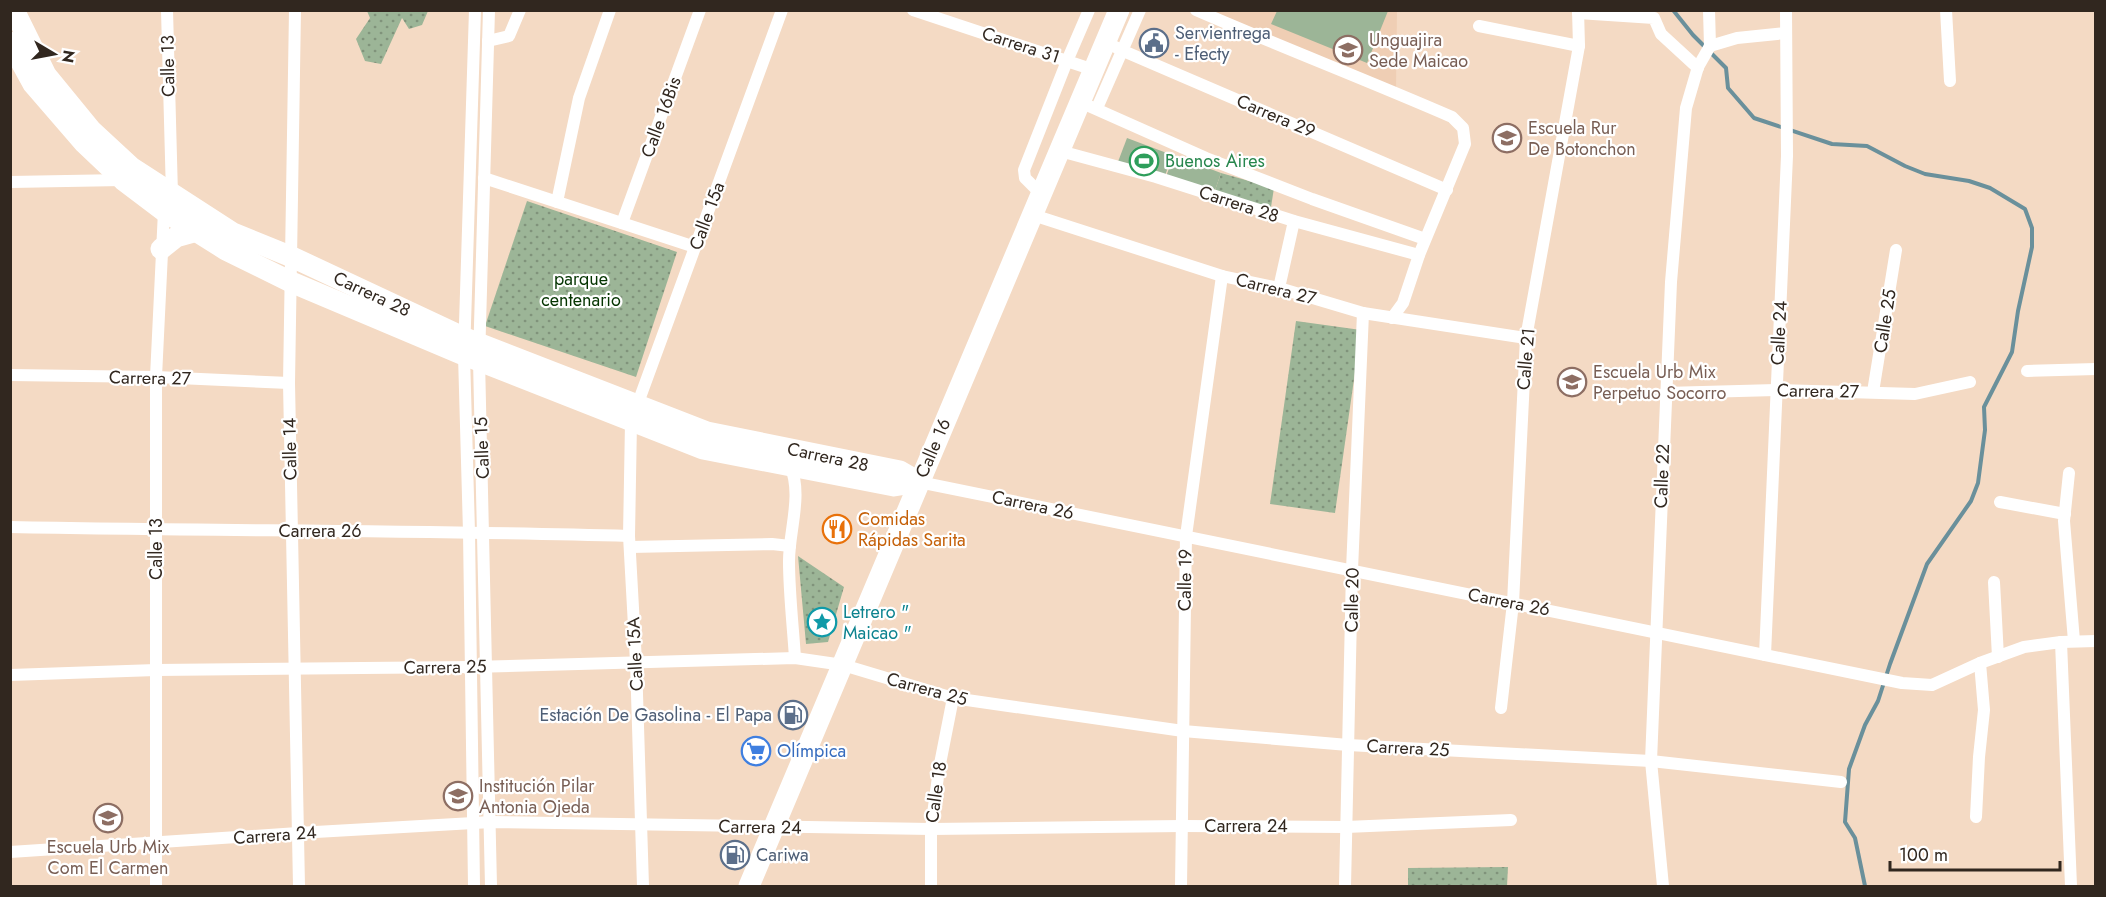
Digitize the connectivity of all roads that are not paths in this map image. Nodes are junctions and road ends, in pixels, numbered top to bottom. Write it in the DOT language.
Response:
graph roads {
  1 [pos="14,10"];
  2 [pos="167,10"];
  3 [pos="295,10"];
  4 [pos="475,10"];
  5 [pos="489,10"];
  6 [pos="520,10"];
  7 [pos="610,10"];
  8 [pos="699,10"];
  9 [pos="782,10"];
  10 [pos="913,10"];
  11 [pos="1089,10"];
  12 [pos="1119,10"];
  13 [pos="1140,10"];
  14 [pos="1196,10"];
  15 [pos="1709,10"];
  16 [pos="1786,10"];
  17 [pos="1946,10"];
  18 [pos="1578,12"];
  19 [pos="937,14"];
  20 [pos="1653,14"];
  21 [pos="1479,26"];
  22 [pos="1786,33"];
  23 [pos="488,41"];
  24 [pos="10,42"];
  25 [pos="1113,46"];
  26 [pos="1579,46"];
  27 [pos="1710,46"];
  28 [pos="1067,61"];
  29 [pos="1698,68"];
  30 [pos="1094,70"];
  31 [pos="1950,81"];
  32 [pos="1088,105"];
  33 [pos="1060,151"];
  34 [pos="484,178"];
  35 [pos="123,180"];
  36 [pos="10,182"];
  37 [pos="1447,190"];
  38 [pos="1041,194"];
  39 [pos="168,202"];
  40 [pos="557,202"];
  41 [pos="1033,215"];
  42 [pos="1294,221"];
  43 [pos="622,223"];
  44 [pos="194,232"];
  45 [pos="1425,239"];
  46 [pos="695,247"];
  47 [pos="161,249"];
  48 [pos="1896,249"];
  49 [pos="1419,255"];
  50 [pos="292,257"];
  51 [pos="1222,276"];
  52 [pos="291,282"];
  53 [pos="1280,288"];
  54 [pos="1363,313"];
  55 [pos="1392,318"];
  56 [pos="1526,338"];
  57 [pos="472,349"];
  58 [pos="2096,369"];
  59 [pos="2027,371"];
  60 [pos="10,375"];
  61 [pos="156,377"];
  62 [pos="1970,381"];
  63 [pos="289,383"];
  64 [pos="1776,390"];
  65 [pos="1873,392"];
  66 [pos="1665,393"];
  67 [pos="634,414"];
  68 [pos="790,465"];
  69 [pos="2069,473"];
  70 [pos="919,482"];
  71 [pos="2000,502"];
  72 [pos="2065,514"];
  73 [pos="10,527"];
  74 [pos="156,530"];
  75 [pos="292,530"];
  76 [pos="469,532"];
  77 [pos="484,532"];
  78 [pos="1186,536"];
  79 [pos="629,541"];
  80 [pos="790,546"];
  81 [pos="1352,570"];
  82 [pos="1994,582"];
  83 [pos="1513,603"];
  84 [pos="1657,632"];
  85 [pos="2096,640"];
  86 [pos="2074,641"];
  87 [pos="2061,642"];
  88 [pos="1765,655"];
  89 [pos="1998,657"];
  90 [pos="795,658"];
  91 [pos="636,662"];
  92 [pos="1980,663"];
  93 [pos="843,665"];
  94 [pos="471,667"];
  95 [pos="487,667"];
  96 [pos="295,669"];
  97 [pos="156,670"];
  98 [pos="10,675"];
  99 [pos="953,698"];
  100 [pos="1501,708"];
  101 [pos="1183,731"];
  102 [pos="1348,745"];
  103 [pos="1651,761"];
  104 [pos="1841,782"];
  105 [pos="1976,817"];
  106 [pos="1511,820"];
  107 [pos="491,822"];
  108 [pos="474,823"];
  109 [pos="641,825"];
  110 [pos="1182,826"];
  111 [pos="776,827"];
  112 [pos="1346,827"];
  113 [pos="931,830"];
  114 [pos="298,833"];
  115 [pos="156,843"];
  116 [pos="10,852"];
  117 [pos="156,886"];
  118 [pos="299,886"];
  119 [pos="474,886"];
  120 [pos="491,886"];
  121 [pos="643,886"];
  122 [pos="749,886"];
  123 [pos="931,886"];
  124 [pos="1181,886"];
  125 [pos="1345,886"];
  126 [pos="1663,886"];
  127 [pos="2071,886"];
  1 -- 39 [label="highway, Carrera 28"];
  2 -- 39 [label="street, Calle 13"];
  3 -- 50 [label="street, Calle 14"];
  4 -- 57 [label="street, Calle 15"];
  5 -- 23 [label="street, Calle 15"];
  6 -- 23 [label="street"];
  7 -- 40 [label="street"];
  8 -- 43 [label="street, Calle 16Bis"];
  9 -- 46 [label="street, Calle 15a"];
  10 -- 19 [label="street, Carrera 31"];
  11 -- 28 [label="street"];
  12 -- 25 [label="highway, Calle 16"];
  13 -- 25 [label="street, Calle 16"];
  14 -- 37 [label="street"];
  15 -- 27 [label="street"];
  16 -- 22 [label="street, Calle 24"];
  17 -- 31 [label="street"];
  18 -- 20 [label="street"];
  18 -- 26 [label="street, Calle 21"];
  19 -- 28 [label="street, Carrera 31"];
  20 -- 29 [label="street"];
  21 -- 26 [label="street"];
  22 -- 27 [label="street"];
  22 -- 64 [label="street, Calle 24"];
  23 -- 34 [label="street, Calle 15"];
  24 -- 35 [label="highway, Carrera 28"];
  25 -- 30 [label="highway, Calle 16"];
  25 -- 32 [label="street, Calle 16"];
  25 -- 37 [label="street, Carrera 29"];
  26 -- 56 [label="street, Calle 21"];
  27 -- 29 [label="street, Calle 22"];
  28 -- 30 [label="street, Carrera 31"];
  28 -- 38 [label="street"];
  29 -- 66 [label="street, Calle 22"];
  30 -- 32 [label="highway, Calle 16"];
  32 -- 33 [label="highway, Calle 16"];
  32 -- 45 [label="street, Carrera 28"];
  33 -- 38 [label="highway, Calle 16"];
  33 -- 42 [label="street, Carrera 28"];
  34 -- 40 [label="street"];
  34 -- 57 [label="street, Calle 15"];
  35 -- 36 [label="street"];
  35 -- 39 [label="highway, Carrera 28"];
  37 -- 45 [label="street"];
  38 -- 41 [label="highway, Calle 16"];
  39 -- 44 [label="highway, Carrera 28"];
  39 -- 47 [label="street, Calle 13"];
  39 -- 50 [label="highway, Carrera 28"];
  40 -- 43 [label="street"];
  41 -- 51 [label="street, Carrera 27"];
  41 -- 70 [label="highway, Calle 16"];
  42 -- 49 [label="street, Carrera 28"];
  42 -- 53 [label="street"];
  43 -- 46 [label="street"];
  44 -- 47 [label="highway"];
  44 -- 52 [label="highway, Carrera 28"];
  45 -- 49 [label="street"];
  46 -- 67 [label="street, Calle 15a"];
  47 -- 61 [label="street, Calle 13"];
  48 -- 65 [label="street, Calle 25"];
  49 -- 55 [label="street"];
  50 -- 52 [label="street, Calle 14"];
  50 -- 57 [label="highway, Carrera 28"];
  51 -- 53 [label="street, Carrera 27"];
  51 -- 78 [label="street, Calle 19"];
  52 -- 57 [label="highway, Carrera 28"];
  52 -- 63 [label="street, Calle 14"];
  53 -- 54 [label="street, Carrera 27"];
  54 -- 55 [label="street, Carrera 27"];
  54 -- 81 [label="street, Calle 20"];
  55 -- 56 [label="street, Carrera 27"];
  56 -- 83 [label="street, Calle 21"];
  57 -- 67 [label="highway, Carrera 28"];
  57 -- 76 [label="street, Calle 15"];
  57 -- 77 [label="street, Calle 15"];
  58 -- 59 [label="street"];
  60 -- 61 [label="street, Carrera 27"];
  61 -- 63 [label="street, Carrera 27"];
  61 -- 74 [label="street, Calle 13"];
  62 -- 65 [label="street, Carrera 27"];
  63 -- 75 [label="street, Calle 14"];
  64 -- 65 [label="street, Carrera 27"];
  64 -- 66 [label="street, Carrera 27"];
  64 -- 88 [label="street, Calle 24"];
  66 -- 84 [label="street, Calle 22"];
  67 -- 68 [label="highway, Carrera 28"];
  67 -- 70 [label="highway, Carrera 28"];
  67 -- 79 [label="street, Calle 15A"];
  68 -- 70 [label="highway, Carrera 28"];
  68 -- 80 [label="street"];
  69 -- 72 [label="street"];
  70 -- 78 [label="street, Carrera 26"];
  70 -- 93 [label="highway, Calle 16"];
  71 -- 72 [label="street"];
  72 -- 86 [label="street"];
  73 -- 74 [label="street, Carrera 26"];
  74 -- 75 [label="street, Carrera 26"];
  74 -- 97 [label="street, Calle 13"];
  75 -- 76 [label="street, Carrera 26"];
  75 -- 96 [label="street, Calle 14"];
  76 -- 77 [label="street, Carrera 26"];
  76 -- 94 [label="street, Calle 15"];
  77 -- 79 [label="street, Carrera 26"];
  77 -- 95 [label="street, Calle 15"];
  78 -- 81 [label="street, Carrera 26"];
  78 -- 101 [label="street, Calle 19"];
  79 -- 80 [label="street, Carrera 26"];
  79 -- 91 [label="street, Calle 15A"];
  80 -- 90 [label="street"];
  81 -- 83 [label="street, Carrera 26"];
  81 -- 102 [label="street, Calle 20"];
  82 -- 89 [label="street"];
  83 -- 84 [label="street, Carrera 26"];
  83 -- 100 [label="street, Calle 21"];
  84 -- 88 [label="street, Carrera 26"];
  84 -- 103 [label="street, Calle 22"];
  85 -- 86 [label="street, Carrera 26"];
  86 -- 87 [label="street, Carrera 26"];
  87 -- 89 [label="street, Carrera 26"];
  87 -- 127 [label="street"];
  88 -- 92 [label="street, Carrera 26"];
  89 -- 92 [label="street, Carrera 26"];
  90 -- 91 [label="street, Carrera 25"];
  90 -- 93 [label="street, Carrera 25"];
  91 -- 95 [label="street, Carrera 25"];
  91 -- 109 [label="street, Calle 15A"];
  92 -- 105 [label="street"];
  93 -- 99 [label="street, Carrera 25"];
  93 -- 111 [label="highway, Calle 16"];
  94 -- 95 [label="street, Carrera 25"];
  94 -- 96 [label="street, Carrera 25"];
  94 -- 108 [label="street, Calle 15"];
  95 -- 107 [label="street, Calle 15"];
  96 -- 97 [label="street, Carrera 25"];
  96 -- 114 [label="street, Calle 14"];
  97 -- 98 [label="street, Carrera 25"];
  97 -- 115 [label="street, Calle 13"];
  99 -- 101 [label="street, Carrera 25"];
  99 -- 113 [label="street, Calle 18"];
  101 -- 102 [label="street, Carrera 25"];
  101 -- 110 [label="street, Calle 19"];
  102 -- 103 [label="street, Carrera 25"];
  102 -- 112 [label="street, Calle 20"];
  103 -- 104 [label="street, Carrera 25"];
  103 -- 126 [label="street, Calle 22"];
  106 -- 112 [label="street, Carrera 24"];
  107 -- 108 [label="street, Carrera 24"];
  107 -- 109 [label="street, Carrera 24"];
  107 -- 120 [label="street, Calle 15"];
  108 -- 114 [label="street, Carrera 24"];
  108 -- 119 [label="street, Calle 15"];
  109 -- 111 [label="street, Carrera 24"];
  109 -- 121 [label="street, Calle 15A"];
  110 -- 112 [label="street, Carrera 24"];
  110 -- 113 [label="street, Carrera 24"];
  110 -- 124 [label="street, Calle 19"];
  111 -- 113 [label="street, Carrera 24"];
  111 -- 122 [label="highway, Calle 16"];
  112 -- 125 [label="street, Calle 20"];
  113 -- 123 [label="street, Calle 18"];
  114 -- 115 [label="street, Carrera 24"];
  114 -- 118 [label="street, Calle 14"];
  115 -- 116 [label="street, Carrera 24"];
  115 -- 117 [label="street, Calle 13"];
}
